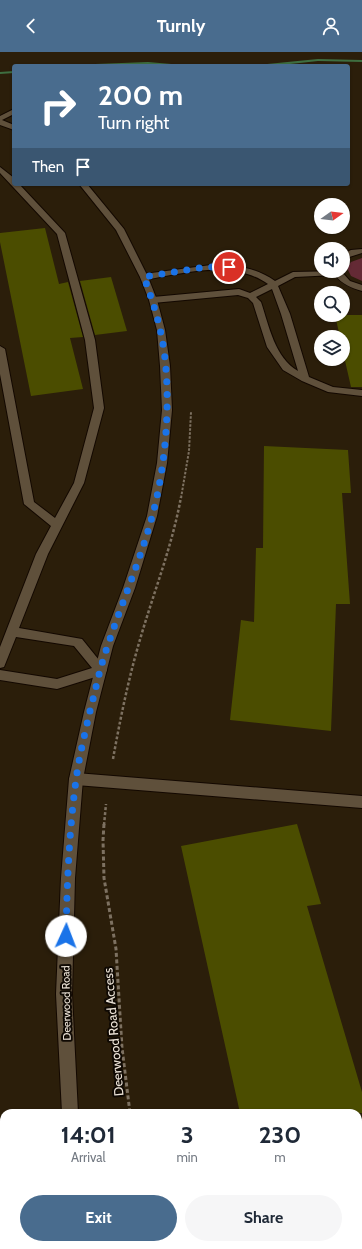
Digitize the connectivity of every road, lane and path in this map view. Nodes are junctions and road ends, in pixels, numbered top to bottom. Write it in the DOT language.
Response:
graph roads {
  1 [pos="12,112"];
  2 [pos="0,119"];
  3 [pos="0,122"];
  4 [pos="12,127"];
  5 [pos="0,169"];
  6 [pos="12,180"];
  7 [pos="18,186"];
  8 [pos="85,186"];
  9 [pos="362,251"];
  10 [pos="350,254"];
  11 [pos="314,274"];
  12 [pos="144,277"];
  13 [pos="341,278"];
  14 [pos="272,284"];
  15 [pos="362,288"];
  16 [pos="251,296"];
  17 [pos="153,300"];
  18 [pos="0,349"];
  19 [pos="305,379"];
  20 [pos="362,393"];
  21 [pos="58,525"];
  22 [pos="13,632"];
  23 [pos="0,663"];
  24 [pos="101,670"];
  25 [pos="0,675"];
  26 [pos="76,779"];
  27 [pos="362,802"];
  28 [pos="105,819"];
  29 [pos="70,1109"];
  30 [pos="130,1109"];
  1 -- 2 [label="street"];
  3 -- 4 [label="street"];
  5 -- 6 [label="street"];
  7 -- 21 [label="street"];
  8 -- 12 [label="street, Deerwood Road"];
  9 -- 10 [label="street"];
  11 -- 14 [label="street"];
  12 -- 14 [label="street"];
  12 -- 17 [label="street, Deerwood Road"];
  13 -- 15 [label="street"];
  14 -- 16 [label="street"];
  14 -- 19 [label="street"];
  16 -- 17 [label="street"];
  16 -- 19 [label="street"];
  17 -- 24 [label="street, Deerwood Road"];
  18 -- 21 [label="street"];
  19 -- 20 [label="street"];
  21 -- 22 [label="street"];
  22 -- 23 [label="street"];
  22 -- 24 [label="street"];
  24 -- 25 [label="street"];
  24 -- 26 [label="street, Deerwood Road"];
  26 -- 27 [label="street"];
  26 -- 29 [label="street, Deerwood Road"];
  28 -- 30 [label="path, Deerwood Road Access"];
}
